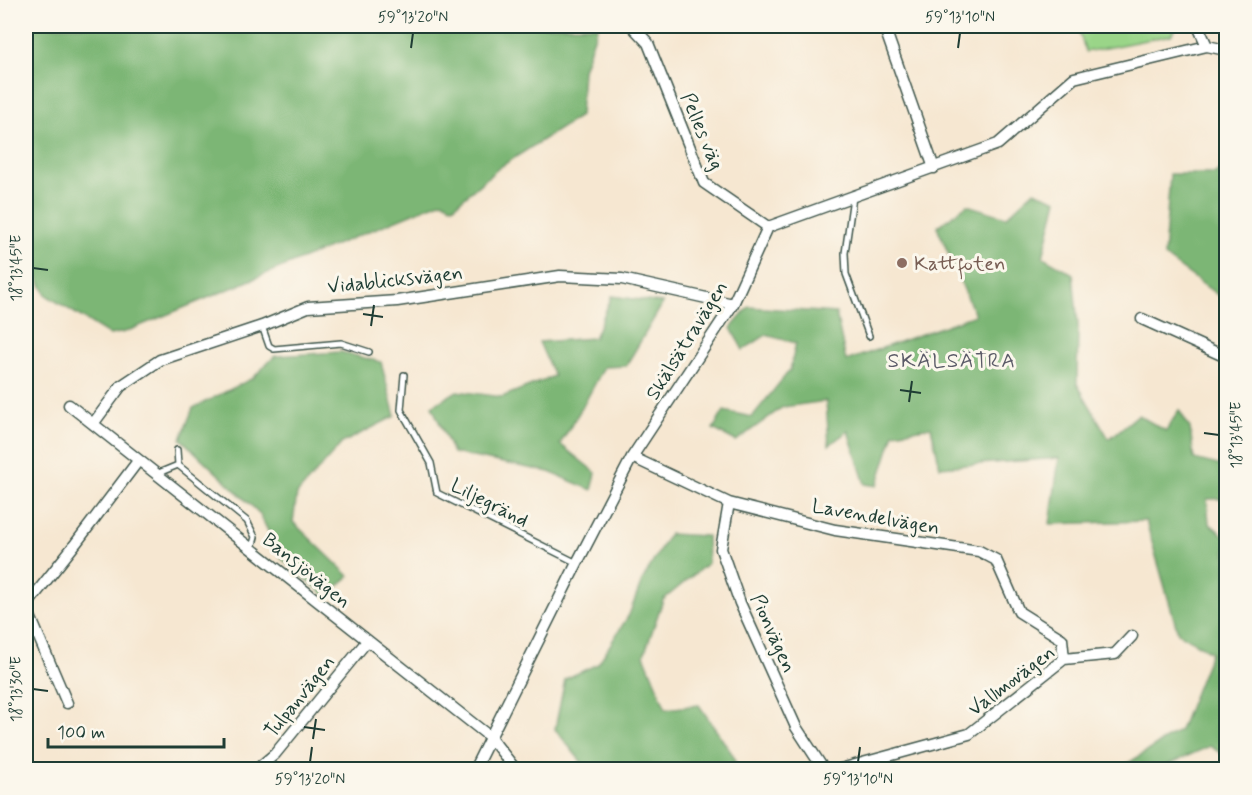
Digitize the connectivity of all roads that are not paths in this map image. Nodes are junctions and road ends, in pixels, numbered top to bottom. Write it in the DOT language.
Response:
graph roads {
  1 [pos="632,26"];
  2 [pos="884,26"];
  3 [pos="1198,26"];
  4 [pos="1207,46"];
  5 [pos="1227,50"];
  6 [pos="934,168"];
  7 [pos="853,197"];
  8 [pos="768,227"];
  9 [pos="733,304"];
  10 [pos="1142,319"];
  11 [pos="262,326"];
  12 [pos="869,336"];
  13 [pos="369,352"];
  14 [pos="1227,357"];
  15 [pos="404,375"];
  16 [pos="69,405"];
  17 [pos="93,424"];
  18 [pos="177,450"];
  19 [pos="632,457"];
  20 [pos="138,461"];
  21 [pos="178,465"];
  22 [pos="156,474"];
  23 [pos="729,503"];
  24 [pos="252,548"];
  25 [pos="577,562"];
  26 [pos="26,607"];
  27 [pos="1132,636"];
  28 [pos="367,641"];
  29 [pos="1064,659"];
  30 [pos="67,703"];
  31 [pos="490,737"];
  32 [pos="256,770"];
  33 [pos="474,770"];
  34 [pos="516,770"];
  35 [pos="824,770"];
  36 [pos="837,770"];
  1 -- 8 [label="street, Pelles väg"];
  2 -- 6 [label="street"];
  3 -- 4 [label="street"];
  4 -- 5 [label="street"];
  4 -- 6 [label="street"];
  6 -- 7 [label="street"];
  7 -- 8 [label="street"];
  7 -- 12 [label="lane"];
  8 -- 9 [label="street, Skälsätravägen"];
  9 -- 11 [label="street, Vidablicksvägen"];
  9 -- 19 [label="street, Skälsätravägen"];
  10 -- 14 [label="street"];
  11 -- 13 [label="lane"];
  11 -- 17 [label="street, Vidablicksvägen"];
  15 -- 25 [label="lane, Liljegränd"];
  16 -- 17 [label="street, Bansjövägen"];
  17 -- 20 [label="street, Bansjövägen"];
  18 -- 21 [label="lane"];
  19 -- 23 [label="street, Lavendelvägen"];
  19 -- 25 [label="street, Skälsätravägen"];
  20 -- 22 [label="street, Bansjövägen"];
  20 -- 26 [label="street"];
  21 -- 22 [label="lane"];
  21 -- 24 [label="lane"];
  22 -- 24 [label="street, Bansjövägen"];
  23 -- 29 [label="street, Lavendelvägen"];
  23 -- 35 [label="street, Pionvägen"];
  24 -- 28 [label="street, Bansjövägen"];
  25 -- 31 [label="street, Skälsätravägen"];
  26 -- 30 [label="street"];
  27 -- 29 [label="street, Vallmovägen"];
  28 -- 31 [label="street, Bansjövägen"];
  28 -- 32 [label="street, Tulpanvägen"];
  29 -- 36 [label="street, Vallmovägen"];
  31 -- 33 [label="street, Skälsätravägen"];
  31 -- 34 [label="street, Bansjövägen"];
}
